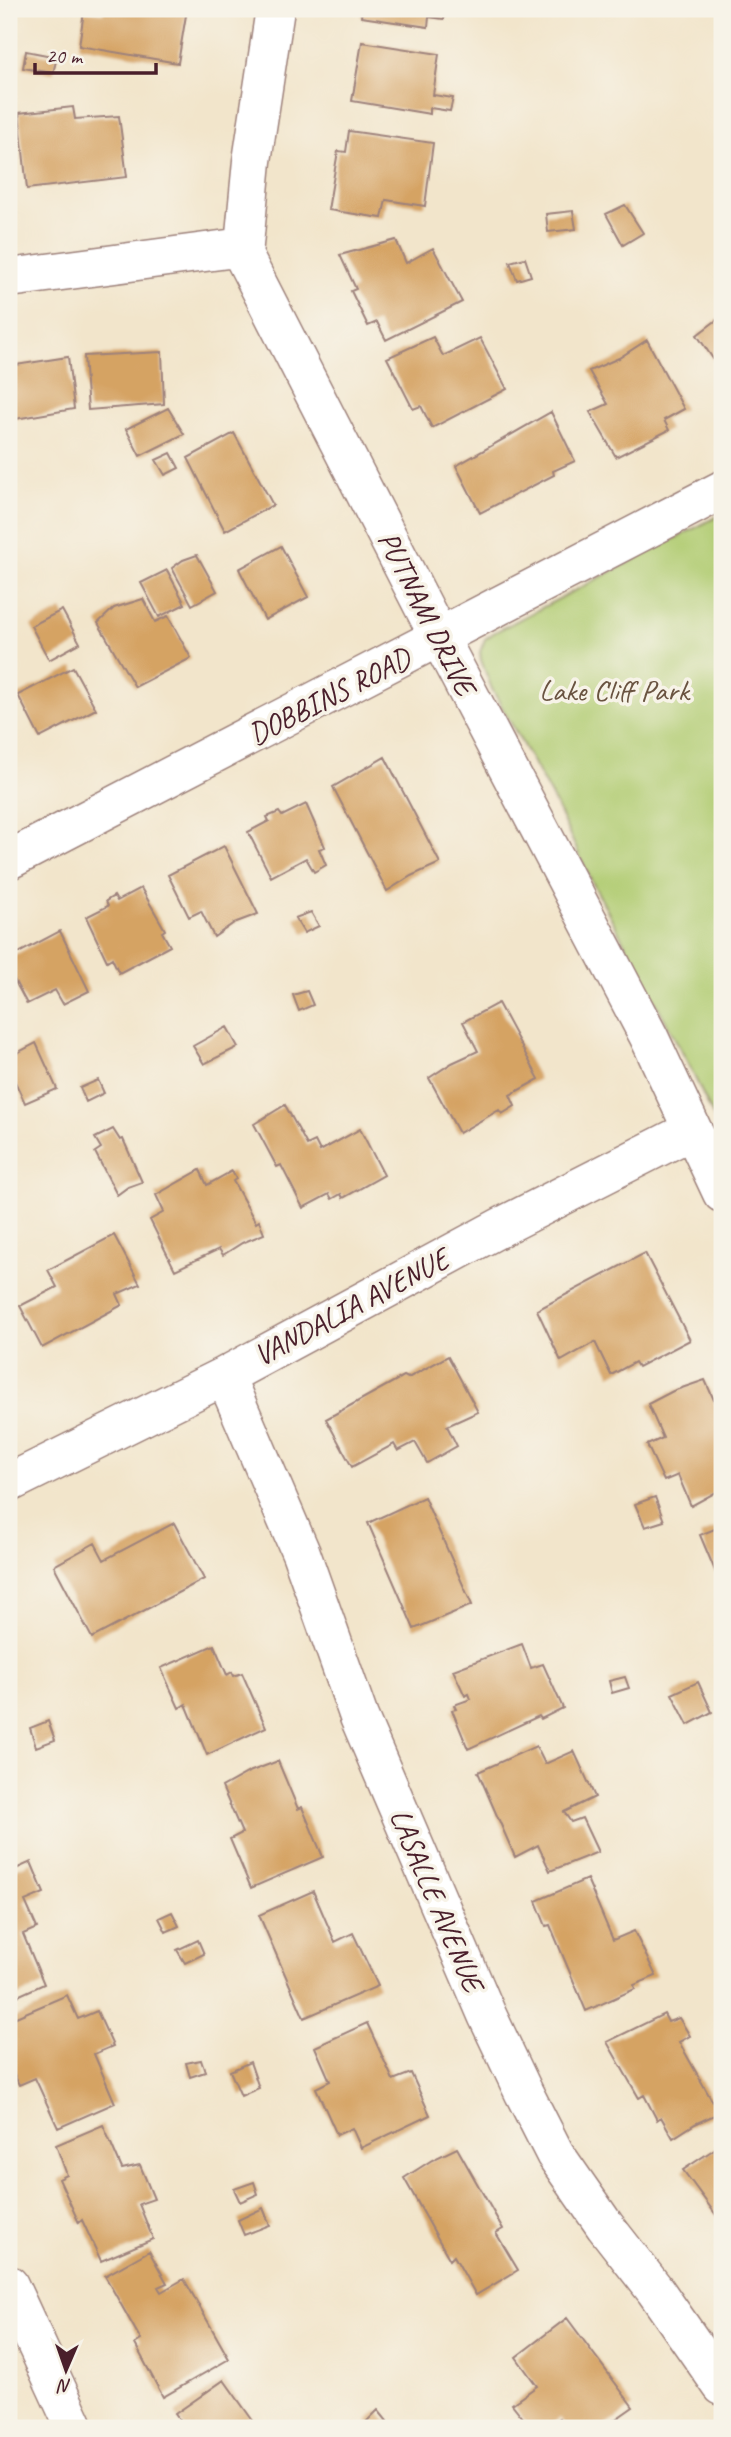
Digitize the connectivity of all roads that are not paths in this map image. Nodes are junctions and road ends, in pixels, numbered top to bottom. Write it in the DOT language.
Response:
graph roads {
  1 [pos="275,9"];
  2 [pos="243,247"];
  3 [pos="9,278"];
  4 [pos="722,490"];
  5 [pos="440,639"];
  6 [pos="9,860"];
  7 [pos="692,1130"];
  8 [pos="722,1194"];
  9 [pos="225,1376"];
  10 [pos="9,1483"];
  11 [pos="9,2285"];
  12 [pos="722,2386"];
  13 [pos="75,2428"];
  1 -- 2 [label="street, PUTNAM DRIVE"];
  2 -- 3 [label="street"];
  2 -- 5 [label="street, PUTNAM DRIVE"];
  4 -- 5 [label="street, DOBBINS ROAD"];
  5 -- 6 [label="street, DOBBINS ROAD"];
  5 -- 7 [label="street, PUTNAM DRIVE"];
  7 -- 8 [label="street, PUTNAM DRIVE"];
  7 -- 9 [label="street, VANDALIA AVENUE"];
  9 -- 10 [label="street, VANDALIA AVENUE"];
  9 -- 12 [label="street, LASALLE AVENUE"];
  11 -- 13 [label="street"];
}
